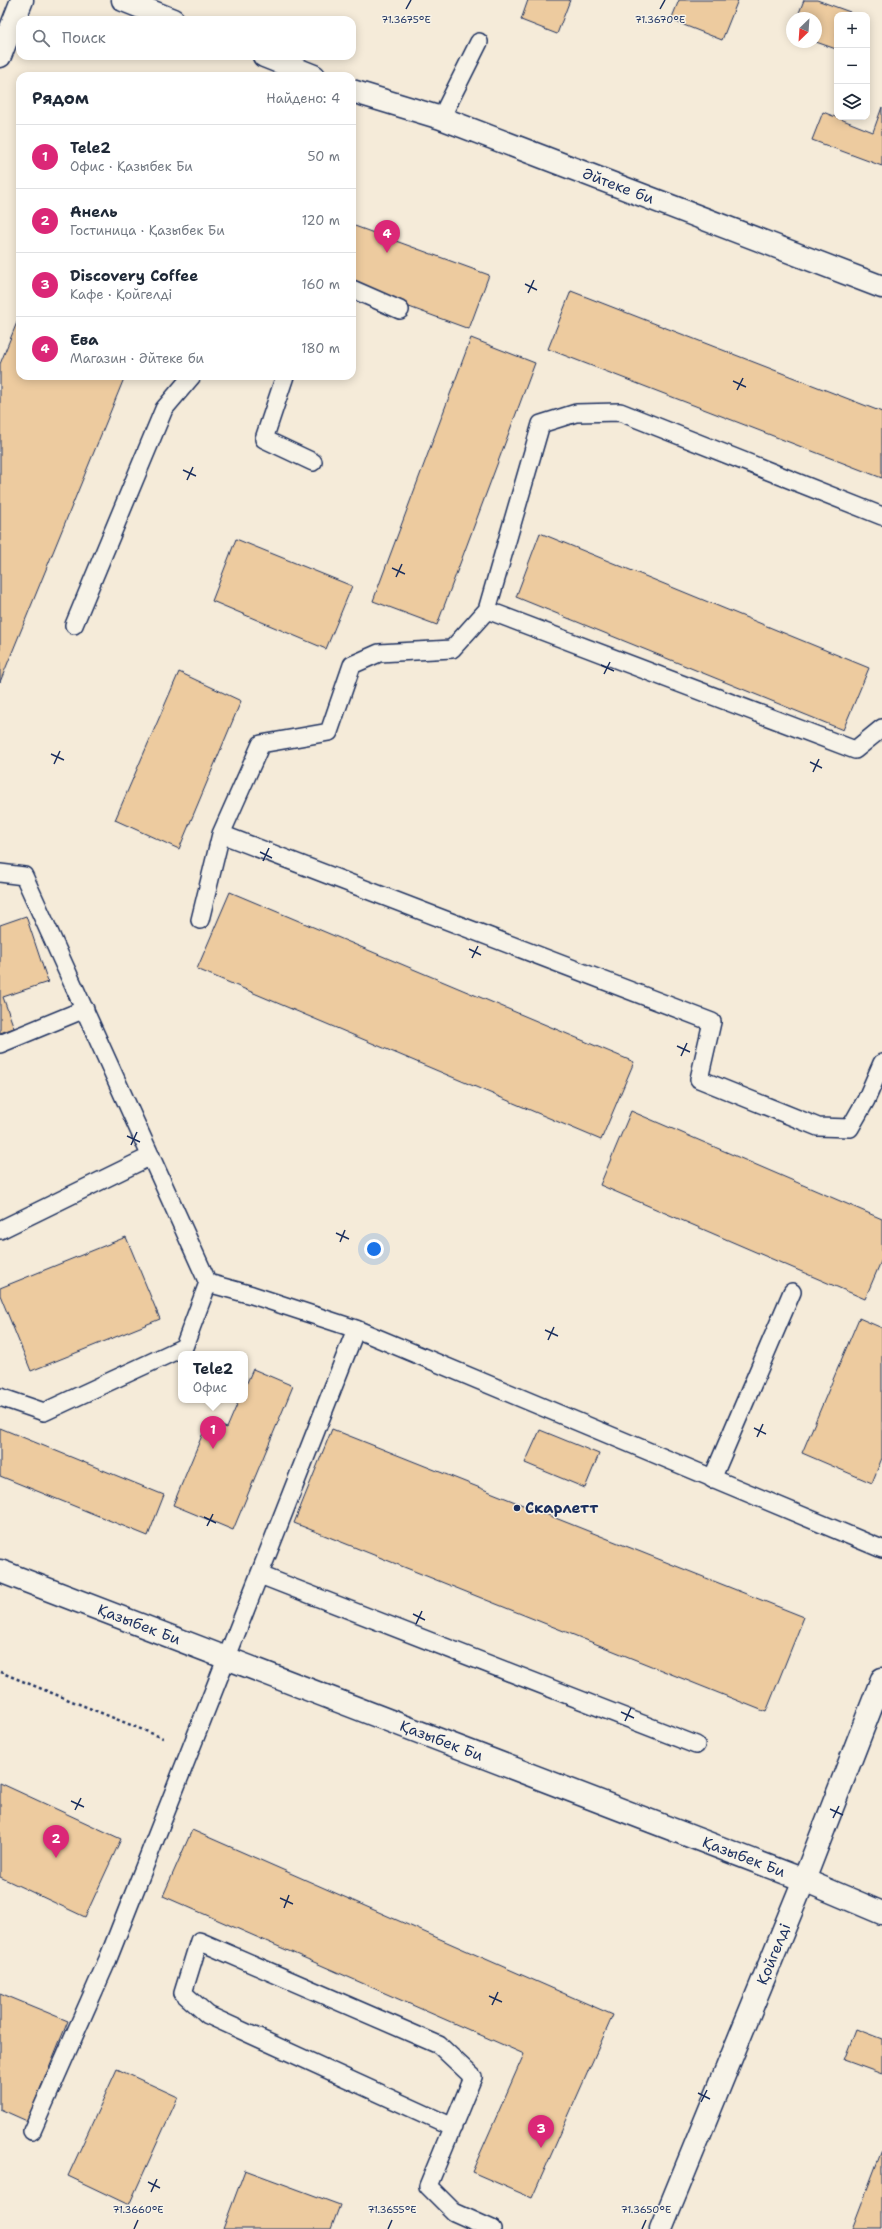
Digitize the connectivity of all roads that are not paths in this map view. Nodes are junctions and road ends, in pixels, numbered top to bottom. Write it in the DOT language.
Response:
graph roads {
  1 [pos="22,0"];
  2 [pos="123,0"];
  3 [pos="163,16"];
  4 [pos="479,42"];
  5 [pos="0,56"];
  6 [pos="274,60"];
  7 [pos="304,72"];
  8 [pos="356,92"];
  9 [pos="441,118"];
  10 [pos="882,287"];
  11 [pos="356,291"];
  12 [pos="400,310"];
  13 [pos="189,380"];
  14 [pos="284,380"];
  15 [pos="313,462"];
  16 [pos="882,516"];
  17 [pos="487,610"];
  18 [pos="74,624"];
  19 [pos="882,728"];
  20 [pos="221,834"];
  21 [pos="0,873"];
  22 [pos="200,920"];
  23 [pos="85,1009"];
  24 [pos="0,1044"];
  25 [pos="882,1063"];
  26 [pos="151,1156"];
  27 [pos="0,1230"];
  28 [pos="208,1283"];
  29 [pos="792,1292"];
  30 [pos="356,1329"];
  31 [pos="0,1397"];
  32 [pos="712,1479"];
  33 [pos="882,1549"];
  34 [pos="0,1571"];
  35 [pos="260,1574"];
  36 [pos="228,1658"];
  37 [pos="882,1678"];
  38 [pos="696,1745"];
  39 [pos="804,1880"];
  40 [pos="882,1913"];
  41 [pos="452,2127"];
  42 [pos="32,2131"];
  43 [pos="492,2229"];
  44 [pos="661,2229"];
  1 -- 5 [label="street"];
  2 -- 3 [label="street"];
  4 -- 9 [label="lane"];
  6 -- 7 [label="street"];
  8 -- 9 [label="street, Әйтеке би"];
  9 -- 10 [label="street, Әйтеке би"];
  11 -- 12 [label="lane"];
  13 -- 18 [label="lane"];
  14 -- 15 [label="lane"];
  16 -- 17 [label="lane"];
  17 -- 19 [label="lane"];
  17 -- 20 [label="lane"];
  20 -- 22 [label="lane"];
  20 -- 25 [label="lane"];
  21 -- 23 [label="lane"];
  23 -- 24 [label="lane"];
  23 -- 26 [label="lane"];
  26 -- 27 [label="lane"];
  26 -- 28 [label="lane"];
  28 -- 30 [label="lane"];
  28 -- 31 [label="lane"];
  29 -- 32 [label="lane"];
  30 -- 32 [label="lane"];
  30 -- 35 [label="lane"];
  32 -- 33 [label="lane"];
  34 -- 36 [label="street, Қазыбек Би"];
  35 -- 36 [label="lane"];
  35 -- 38 [label="lane"];
  36 -- 39 [label="street, Қазыбек Би"];
  36 -- 42 [label="lane"];
  37 -- 39 [label="street, Қойгелді"];
  39 -- 40 [label="street, Қазыбек Би"];
  39 -- 44 [label="street, Қойгелді"];
  41 -- 41 [label="lane"];
  41 -- 43 [label="lane"];
}
